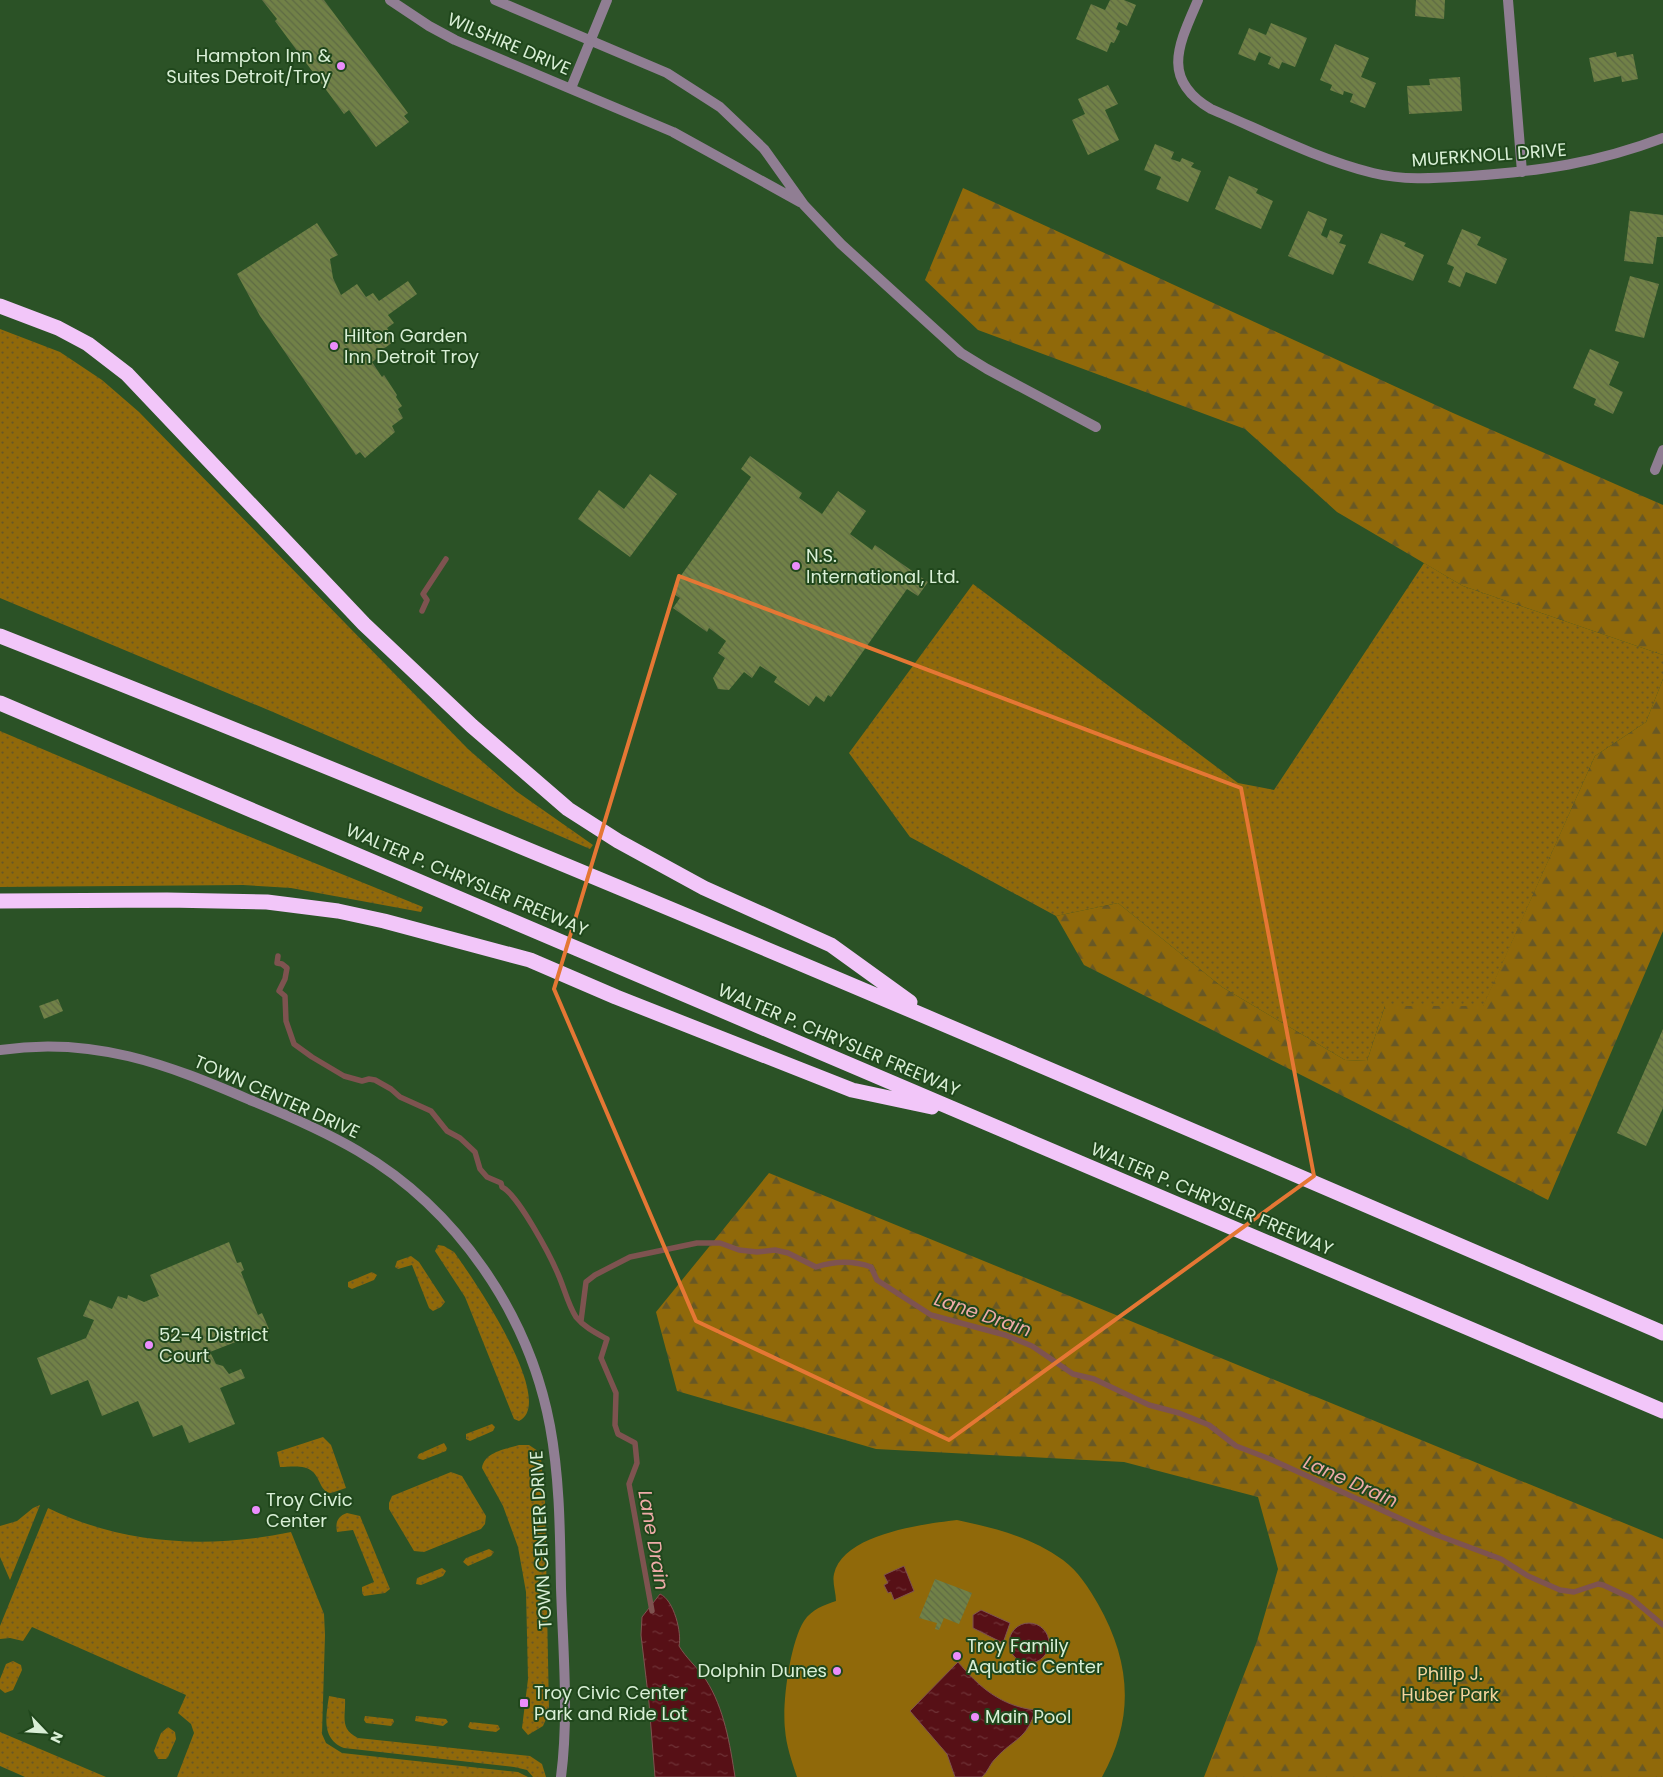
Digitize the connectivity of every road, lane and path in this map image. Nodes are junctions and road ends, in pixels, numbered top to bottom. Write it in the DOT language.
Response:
graph roads {
  1 [pos="390,0"];
  2 [pos="495,0"];
  3 [pos="607,0"];
  4 [pos="1198,0"];
  5 [pos="1508,0"];
  6 [pos="591,39"];
  7 [pos="571,88"];
  8 [pos="1663,138"];
  9 [pos="1522,172"];
  10 [pos="804,205"];
  11 [pos="0,306"];
  12 [pos="1096,427"];
  13 [pos="1663,450"];
  14 [pos="1655,470"];
  15 [pos="0,636"];
  16 [pos="0,703"];
  17 [pos="0,901"];
  18 [pos="932,1018"];
  19 [pos="0,1050"];
  20 [pos="967,1115"];
  21 [pos="1663,1333"];
  22 [pos="1663,1411"];
  23 [pos="561,1777"];
  1 -- 7 [label="street, WILSHIRE DRIVE"];
  2 -- 6 [label="street, WILSHIRE DRIVE"];
  3 -- 6 [label="street, WILSHIRE DRIVE"];
  4 -- 9 [label="street, MUERKNOLL DRIVE"];
  5 -- 9 [label="street"];
  6 -- 7 [label="street, WILSHIRE DRIVE"];
  6 -- 10 [label="street"];
  7 -- 10 [label="street"];
  8 -- 9 [label="street, MUERKNOLL DRIVE"];
  10 -- 12 [label="street"];
  11 -- 18 [label="highway"];
  13 -- 14 [label="street"];
  15 -- 18 [label="highway"];
  16 -- 20 [label="highway, WALTER P. CHRYSLER FREEWAY"];
  17 -- 20 [label="highway"];
  18 -- 21 [label="highway"];
  19 -- 23 [label="street, TOWN CENTER DRIVE"];
  20 -- 22 [label="highway, WALTER P. CHRYSLER FREEWAY"];
}
